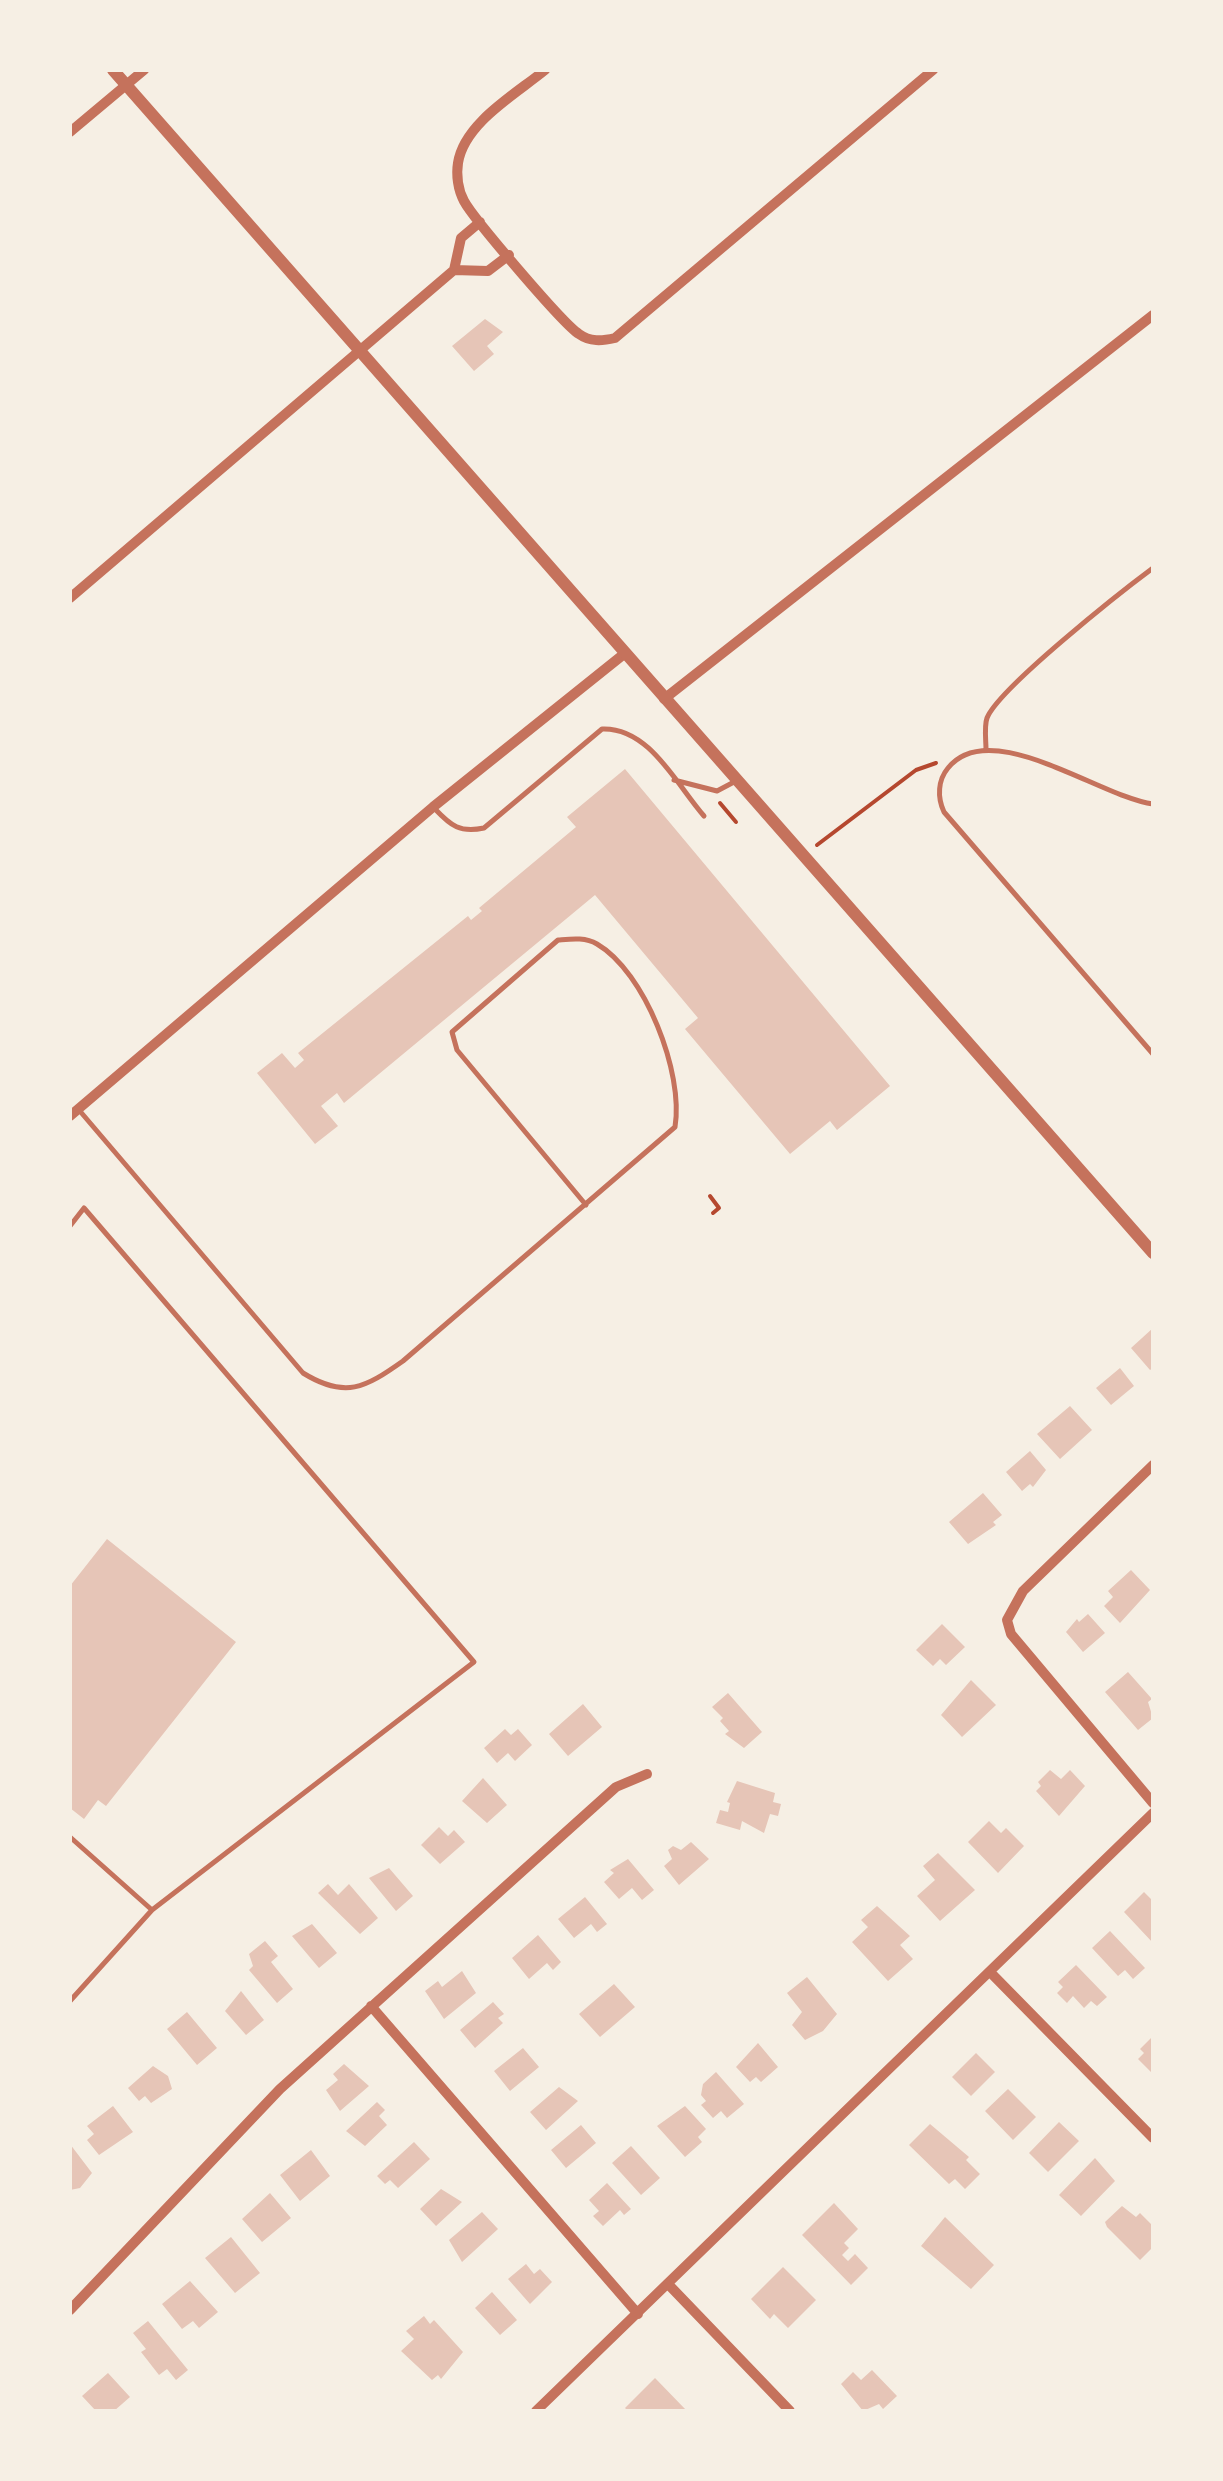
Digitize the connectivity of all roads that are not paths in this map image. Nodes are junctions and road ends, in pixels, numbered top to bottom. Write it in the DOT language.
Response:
graph roads {
  1 [pos="113,70"];
  2 [pos="144,70"];
  3 [pos="545,70"];
  4 [pos="933,70"];
  5 [pos="126,85"];
  6 [pos="70,132"];
  7 [pos="480,222"];
  8 [pos="509,255"];
  9 [pos="454,270"];
  10 [pos="1153,315"];
  11 [pos="359,349"];
  12 [pos="1153,568"];
  13 [pos="70,598"];
  14 [pos="624,654"];
  15 [pos="664,698"];
  16 [pos="986,750"];
  17 [pos="671,779"];
  18 [pos="737,781"];
  19 [pos="1153,804"];
  20 [pos="432,807"];
  21 [pos="704,816"];
  22 [pos="1153,1054"];
  23 [pos="74,1112"];
  24 [pos="586,1205"];
  25 [pos="70,1226"];
  26 [pos="1153,1253"];
  27 [pos="1153,1465"];
  28 [pos="647,1774"];
  29 [pos="1153,1803"];
  30 [pos="1153,1813"];
  31 [pos="70,1837"];
  32 [pos="152,1910"];
  33 [pos="990,1972"];
  34 [pos="70,2000"];
  35 [pos="371,2006"];
  36 [pos="1153,2138"];
  37 [pos="668,2284"];
  38 [pos="70,2310"];
  39 [pos="638,2314"];
  40 [pos="536,2411"];
  41 [pos="790,2411"];
  1 -- 5 [label="street"];
  2 -- 5 [label="street"];
  3 -- 7 [label="street"];
  4 -- 8 [label="street"];
  5 -- 6 [label="street"];
  5 -- 11 [label="street"];
  7 -- 8 [label="street"];
  7 -- 9 [label="street"];
  8 -- 9 [label="street"];
  9 -- 11 [label="street"];
  10 -- 15 [label="street"];
  11 -- 13 [label="street"];
  11 -- 14 [label="street"];
  12 -- 16 [label="lane"];
  14 -- 15 [label="street"];
  14 -- 20 [label="street"];
  15 -- 18 [label="street"];
  16 -- 19 [label="lane"];
  16 -- 22 [label="lane"];
  17 -- 18 [label="lane"];
  17 -- 20 [label="lane"];
  17 -- 21 [label="lane"];
  18 -- 26 [label="street"];
  20 -- 23 [label="street"];
  23 -- 24 [label="lane"];
  24 -- 24 [label="lane"];
  25 -- 32 [label="lane"];
  27 -- 29 [label="street"];
  28 -- 35 [label="street"];
  30 -- 33 [label="street"];
  31 -- 32 [label="lane"];
  32 -- 34 [label="lane"];
  33 -- 36 [label="street"];
  33 -- 37 [label="street"];
  35 -- 38 [label="street"];
  35 -- 39 [label="street"];
  37 -- 39 [label="street"];
  37 -- 41 [label="street"];
  39 -- 40 [label="street"];
}
